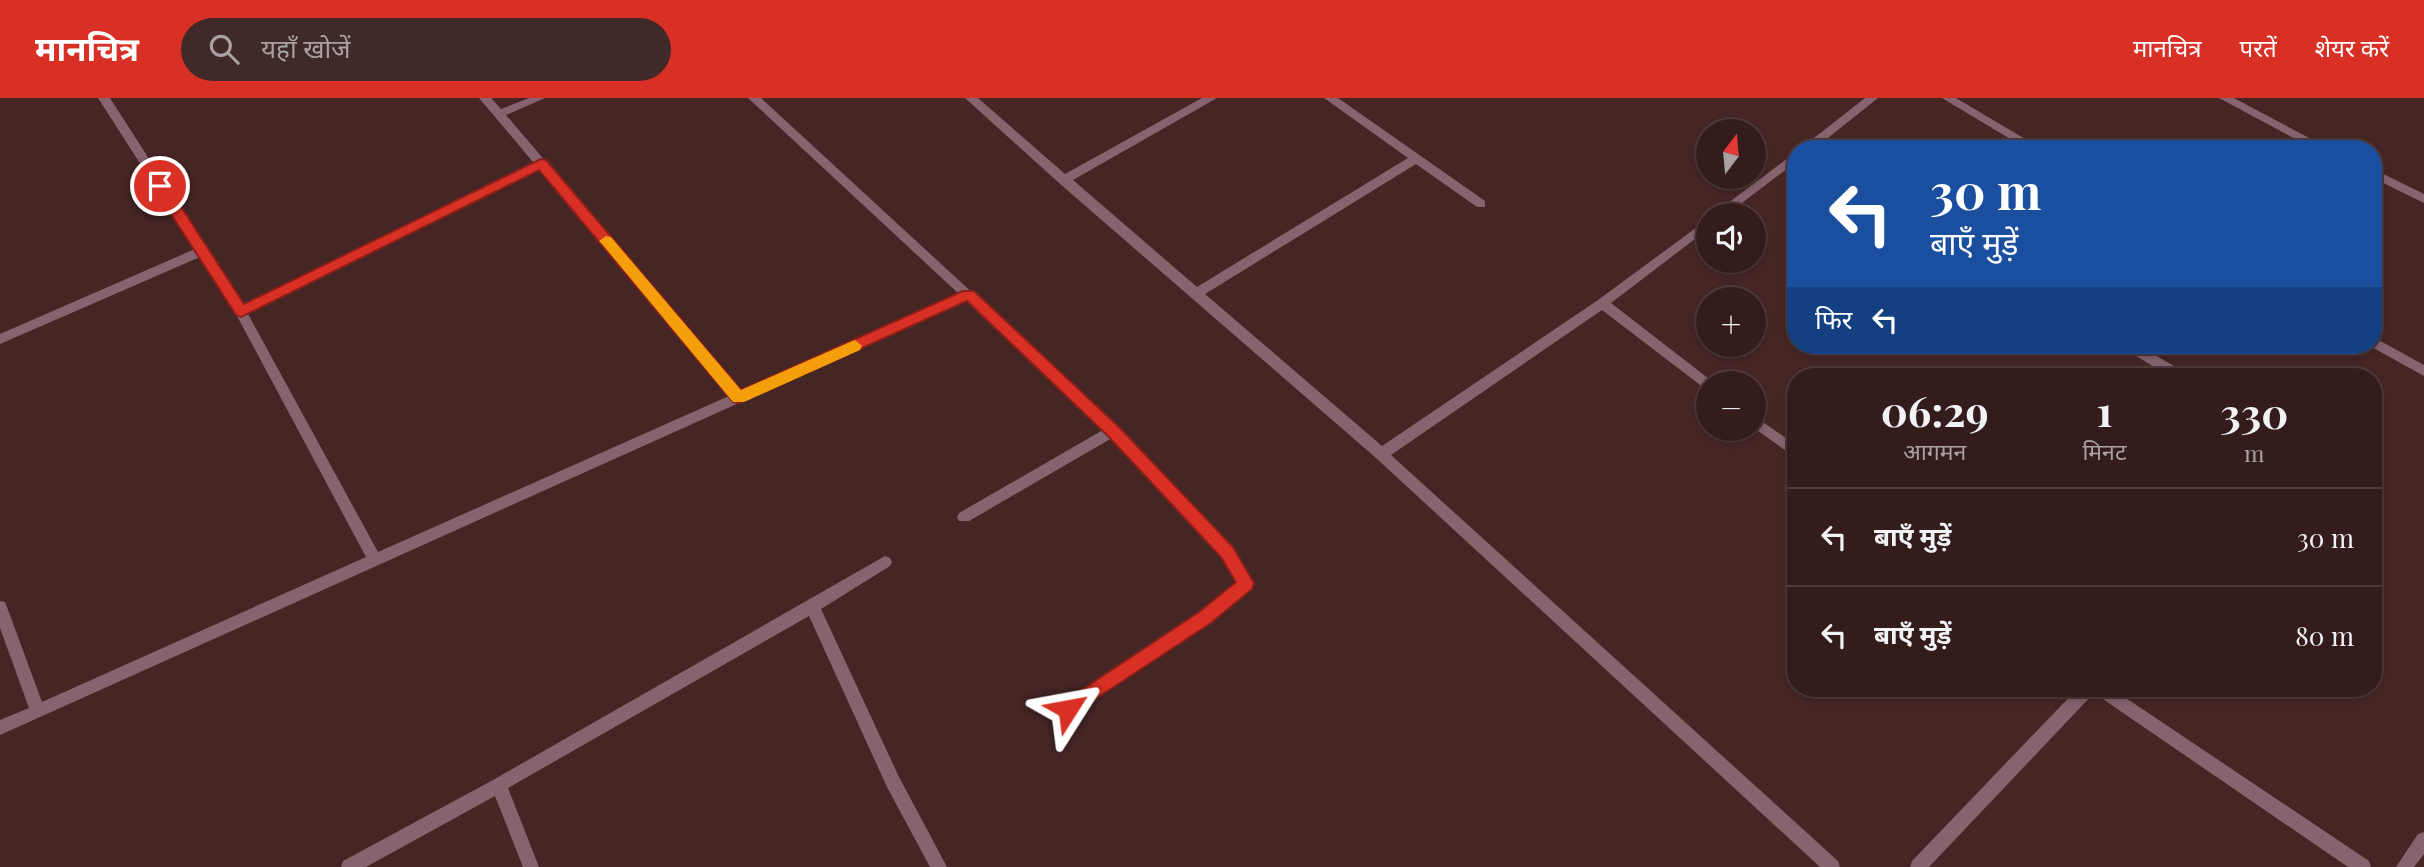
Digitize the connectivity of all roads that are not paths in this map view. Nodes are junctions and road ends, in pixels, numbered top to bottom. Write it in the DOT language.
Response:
graph roads {
  1 [pos="104,98"];
  2 [pos="485,98"];
  3 [pos="539,98"];
  4 [pos="754,98"];
  5 [pos="971,98"];
  6 [pos="1211,98"];
  7 [pos="1331,98"];
  8 [pos="1872,98"];
  9 [pos="1948,98"];
  10 [pos="2225,98"];
  11 [pos="499,114"];
  12 [pos="1818,140"];
  13 [pos="2020,140"];
  14 [pos="2307,140"];
  15 [pos="1417,158"];
  16 [pos="541,163"];
  17 [pos="1787,163"];
  18 [pos="2382,178"];
  19 [pos="1063,180"];
  20 [pos="2424,199"];
  21 [pos="1734,203"];
  22 [pos="1482,204"];
  23 [pos="1696,232"];
  24 [pos="202,251"];
  25 [pos="1196,293"];
  26 [pos="968,295"];
  27 [pos="1602,303"];
  28 [pos="241,312"];
  29 [pos="0,339"];
  30 [pos="2382,347"];
  31 [pos="2143,354"];
  32 [pos="2166,368"];
  33 [pos="2424,371"];
  34 [pos="1696,377"];
  35 [pos="739,398"];
  36 [pos="1766,430"];
  37 [pos="1113,431"];
  38 [pos="1787,446"];
  39 [pos="1381,454"];
  40 [pos="964,517"];
  41 [pos="375,560"];
  42 [pos="885,562"];
  43 [pos="0,607"];
  44 [pos="811,607"];
  45 [pos="2079,697"];
  46 [pos="2112,697"];
  47 [pos="1068,709"];
  48 [pos="38,711"];
  49 [pos="0,728"];
  50 [pos="499,785"];
  51 [pos="2424,840"];
  52 [pos="349,867"];
  53 [pos="531,867"];
  54 [pos="939,867"];
  55 [pos="1832,867"];
  56 [pos="1918,867"];
  57 [pos="2363,867"];
  58 [pos="2404,867"];
  1 -- 24 [label="street"];
  2 -- 11 [label="street"];
  3 -- 11 [label="street"];
  4 -- 26 [label="street"];
  5 -- 19 [label="street"];
  6 -- 19 [label="street"];
  7 -- 15 [label="street"];
  8 -- 12 [label="street"];
  9 -- 13 [label="street"];
  10 -- 14 [label="street"];
  11 -- 16 [label="street"];
  15 -- 22 [label="street"];
  15 -- 25 [label="street"];
  16 -- 28 [label="street"];
  16 -- 35 [label="street"];
  17 -- 21 [label="street"];
  18 -- 20 [label="street"];
  19 -- 25 [label="street"];
  23 -- 27 [label="street"];
  24 -- 28 [label="street"];
  24 -- 29 [label="street"];
  25 -- 39 [label="street"];
  26 -- 35 [label="street"];
  26 -- 37 [label="street"];
  27 -- 34 [label="street"];
  27 -- 39 [label="street"];
  28 -- 41 [label="street"];
  30 -- 33 [label="street"];
  31 -- 32 [label="street"];
  35 -- 41 [label="street"];
  36 -- 38 [label="street"];
  37 -- 40 [label="street"];
  37 -- 47 [label="street"];
  39 -- 55 [label="street"];
  41 -- 48 [label="street"];
  42 -- 44 [label="street"];
  43 -- 48 [label="street"];
  44 -- 50 [label="street"];
  44 -- 54 [label="street"];
  45 -- 56 [label="street"];
  46 -- 57 [label="street"];
  48 -- 49 [label="street"];
  50 -- 52 [label="street"];
  50 -- 53 [label="street"];
  51 -- 58 [label="street"];
}
